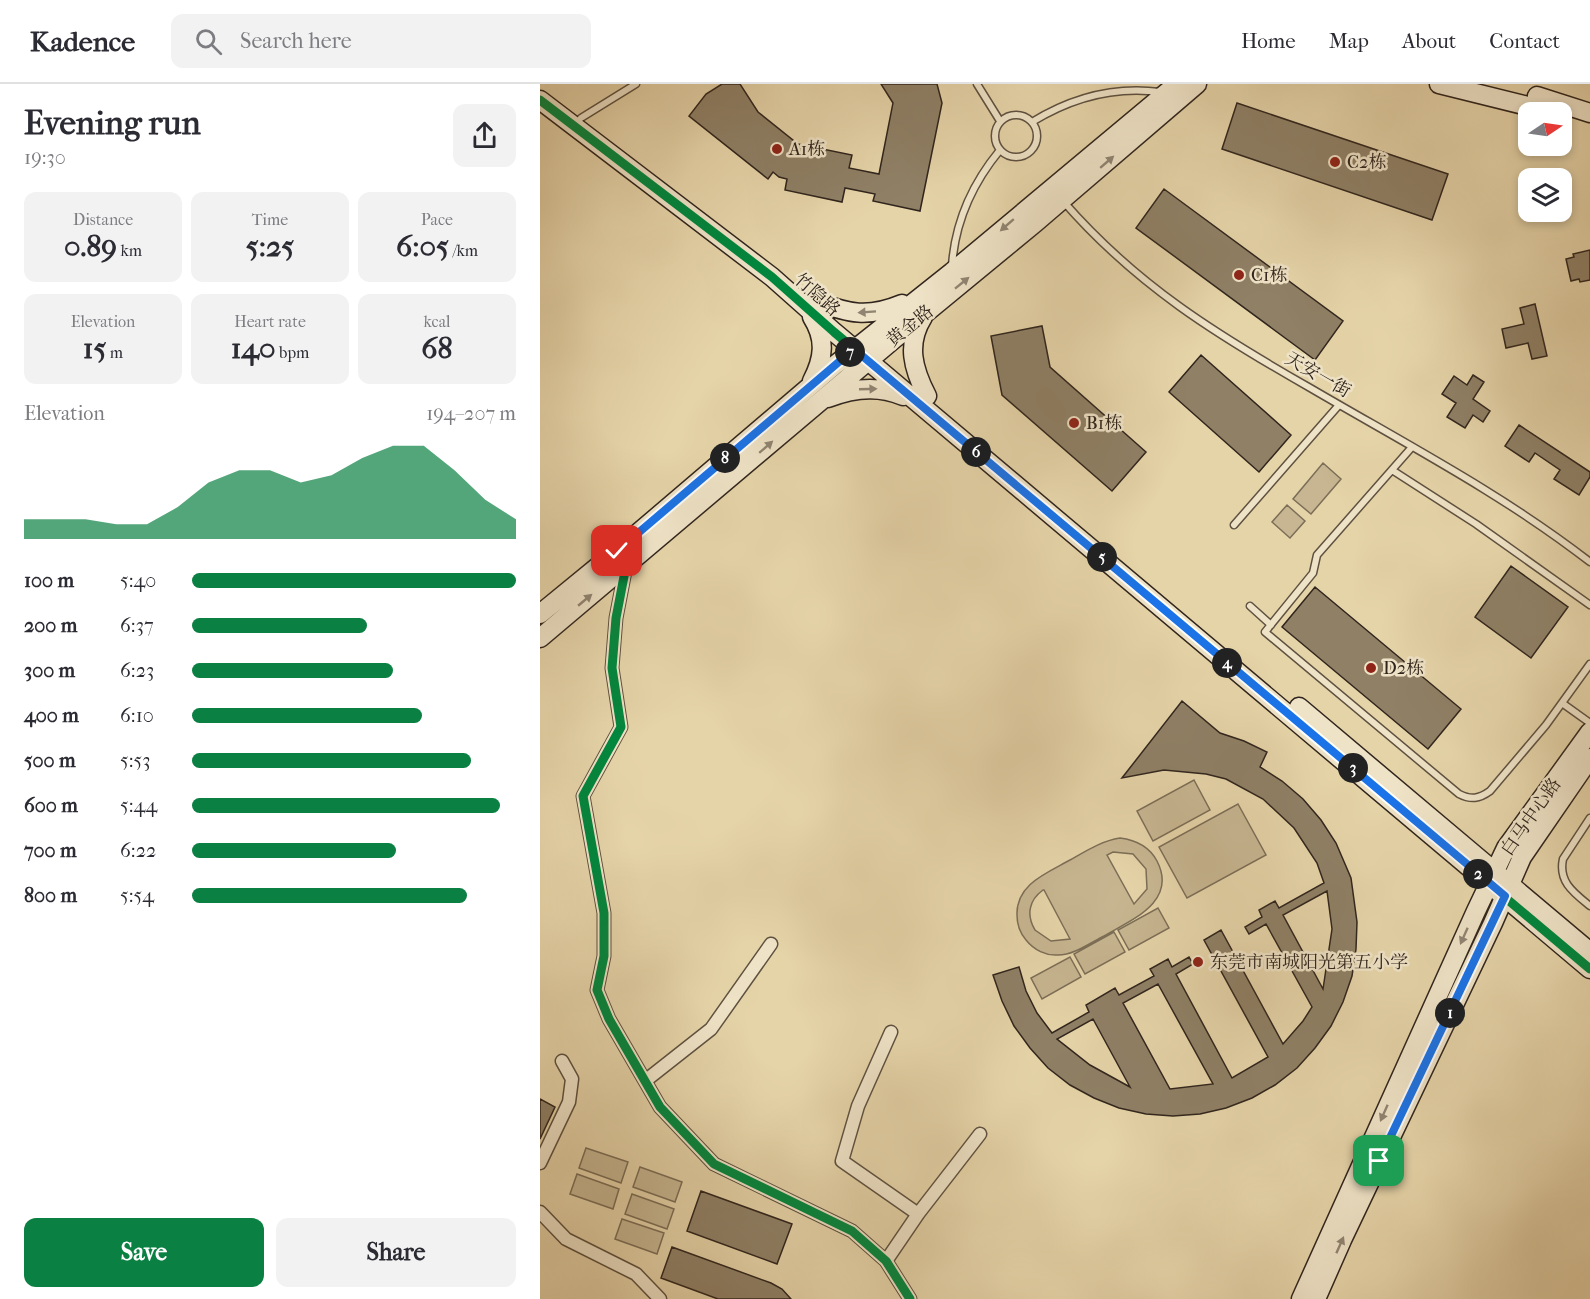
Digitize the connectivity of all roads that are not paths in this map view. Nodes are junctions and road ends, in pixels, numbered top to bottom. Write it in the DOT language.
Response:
graph roads {
  1 [pos="636,84"];
  2 [pos="977,84"];
  3 [pos="1197,84"];
  4 [pos="1439,84"];
  5 [pos="1481,84"];
  6 [pos="540,87"];
  7 [pos="1172,89"];
  8 [pos="540,100"];
  9 [pos="1518,104"];
  10 [pos="1590,113"];
  11 [pos="581,118"];
  12 [pos="1572,119"];
  13 [pos="1000,122"];
  14 [pos="1032,122"];
  15 [pos="1590,125"];
  16 [pos="1000,150"];
  17 [pos="1057,194"];
  18 [pos="952,273"];
  19 [pos="811,304"];
  20 [pos="922,305"];
  21 [pos="865,351"];
  22 [pos="813,395"];
  23 [pos="922,399"];
  24 [pos="1339,405"];
  25 [pos="1412,447"];
  26 [pos="1392,470"];
  27 [pos="1234,525"];
  28 [pos="1590,562"];
  29 [pos="626,566"];
  30 [pos="1250,606"];
  31 [pos="1590,606"];
  32 [pos="540,614"];
  33 [pos="1271,624"];
  34 [pos="540,638"];
  35 [pos="1590,664"];
  36 [pos="1562,703"];
  37 [pos="1590,723"];
  38 [pos="1590,732"];
  39 [pos="1590,758"];
  40 [pos="1590,818"];
  41 [pos="1492,877"];
  42 [pos="1507,890"];
  43 [pos="1590,906"];
  44 [pos="771,944"];
  45 [pos="1590,952"];
  46 [pos="1590,969"];
  47 [pos="891,1032"];
  48 [pos="562,1060"];
  49 [pos="645,1081"];
  50 [pos="980,1134"];
  51 [pos="540,1163"];
  52 [pos="540,1212"];
  53 [pos="918,1214"];
  54 [pos="886,1260"];
  55 [pos="660,1299"];
  56 [pos="910,1299"];
  57 [pos="1301,1299"];
  58 [pos="1316,1299"];
  1 -- 11 [label="lane"];
  2 -- 13 [label="lane"];
  17 -- 3 [label="street, 黄金路, one-way"];
  4 -- 9 [label="street"];
  5 -- 10 [label="street"];
  6 -- 11 [label="street, 竹隐路"];
  7 -- 14 [label="lane"];
  7 -- 17 [label="street, 黄金路"];
  8 -- 19 [label="street, 竹隐路"];
  11 -- 19 [label="street, 竹隐路"];
  12 -- 15 [label="street"];
  13 -- 14 [label="lane"];
  13 -- 16 [label="lane"];
  14 -- 16 [label="lane"];
  16 -- 18 [label="lane"];
  17 -- 18 [label="street, 黄金路, one-way"];
  20 -- 17 [label="street, 黄金路, one-way"];
  17 -- 24 [label="lane, 天安一街"];
  18 -- 20 [label="street, 黄金路"];
  20 -- 19 [label="street, one-way"];
  19 -- 21 [label="street, 竹隐路"];
  19 -- 22 [label="street"];
  20 -- 21 [label="street, 黄金路"];
  20 -- 23 [label="street"];
  21 -- 22 [label="street, 黄金路"];
  21 -- 23 [label="street, 竹隐路"];
  22 -- 23 [label="street, one-way"];
  29 -- 22 [label="street, 黄金路, one-way"];
  22 -- 32 [label="street, 黄金路"];
  23 -- 41 [label="street, 竹隐路"];
  24 -- 25 [label="lane, 天安一街"];
  24 -- 27 [label="lane"];
  25 -- 26 [label="lane"];
  25 -- 28 [label="lane, 天安一街"];
  26 -- 31 [label="lane"];
  26 -- 33 [label="lane"];
  34 -- 29 [label="street, 黄金路, one-way"];
  29 -- 49 [label="street"];
  30 -- 33 [label="lane"];
  33 -- 36 [label="lane"];
  35 -- 36 [label="lane"];
  36 -- 37 [label="lane"];
  38 -- 41 [label="street, 白马中心路"];
  39 -- 42 [label="street, 白马中心路"];
  40 -- 43 [label="lane"];
  41 -- 42 [label="street, 竹隐路"];
  41 -- 57 [label="street, 白马中心路, one-way"];
  42 -- 45 [label="street"];
  42 -- 46 [label="street"];
  58 -- 42 [label="street, 白马中心路, one-way"];
  44 -- 49 [label="street"];
  47 -- 53 [label="street"];
  48 -- 51 [label="street"];
  49 -- 54 [label="street"];
  50 -- 53 [label="street"];
  52 -- 55 [label="street"];
  53 -- 54 [label="street"];
  54 -- 56 [label="street"];
}
